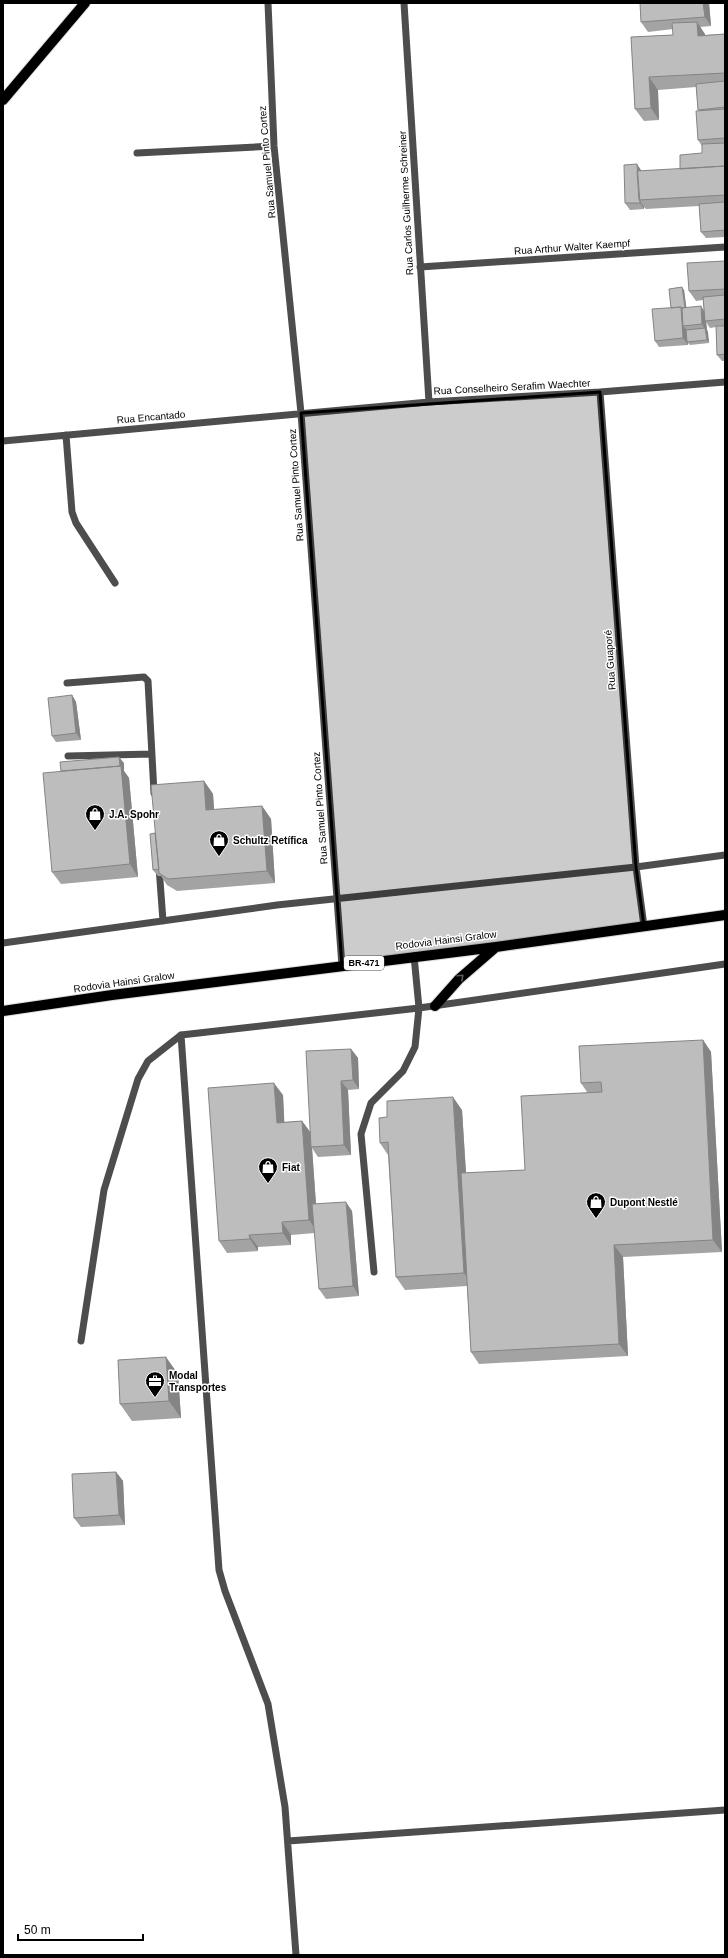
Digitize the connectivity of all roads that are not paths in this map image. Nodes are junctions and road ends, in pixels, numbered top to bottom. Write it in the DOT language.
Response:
graph roads {
  1 [pos="85,3"];
  2 [pos="268,3"];
  3 [pos="404,3"];
  4 [pos="3,100"];
  5 [pos="274,146"];
  6 [pos="137,153"];
  7 [pos="725,247"];
  8 [pos="420,267"];
  9 [pos="725,382"];
  10 [pos="600,392"];
  11 [pos="429,402"];
  12 [pos="301,413"];
  13 [pos="66,435"];
  14 [pos="3,441"];
  15 [pos="115,583"];
  16 [pos="67,682"];
  17 [pos="152,754"];
  18 [pos="68,756"];
  19 [pos="155,802"];
  20 [pos="725,855"];
  21 [pos="159,857"];
  22 [pos="636,867"];
  23 [pos="337,900"];
  24 [pos="725,915"];
  25 [pos="163,921"];
  26 [pos="644,926"];
  27 [pos="3,943"];
  28 [pos="496,947"];
  29 [pos="414,956"];
  30 [pos="725,964"];
  31 [pos="342,966"];
  32 [pos="435,1006"];
  33 [pos="419,1008"];
  34 [pos="3,1011"];
  35 [pos="181,1035"];
  36 [pos="374,1272"];
  37 [pos="81,1341"];
  38 [pos="725,1810"];
  39 [pos="288,1841"];
  40 [pos="296,1955"];
  1 -- 4 [label="main road"];
  2 -- 5 [label="street, Rua Samuel Pinto Cortez"];
  3 -- 8 [label="street, Rua Carlos Guilherme Schreiner"];
  5 -- 6 [label="street"];
  5 -- 12 [label="street, Rua Samuel Pinto Cortez"];
  7 -- 8 [label="street, Rua Arthur Walter Kaempf"];
  8 -- 11 [label="street, Rua Carlos Guilherme Schreiner"];
  9 -- 10 [label="street, Rua Conselheiro Serafim Waechter"];
  10 -- 11 [label="street, Rua Conselheiro Serafim Waechter"];
  10 -- 22 [label="street, Rua Guaporé"];
  11 -- 12 [label="street, Rua Conselheiro Serafim Waechter"];
  12 -- 13 [label="street, Rua Encantado"];
  12 -- 23 [label="street, Rua Samuel Pinto Cortez"];
  13 -- 14 [label="street, Rua Encantado"];
  13 -- 15 [label="street"];
  16 -- 17 [label="street"];
  17 -- 18 [label="street"];
  17 -- 19 [label="street"];
  20 -- 22 [label="street"];
  21 -- 25 [label="street"];
  22 -- 23 [label="street"];
  22 -- 26 [label="street, Rua Guaporé"];
  23 -- 25 [label="street"];
  23 -- 31 [label="street, Rua Samuel Pinto Cortez"];
  24 -- 26 [label="main road, Rodovia Hainsi Gralow / BR-471"];
  25 -- 27 [label="street"];
  26 -- 28 [label="main road, Rodovia Hainsi Gralow / BR-471"];
  28 -- 29 [label="main road, Rodovia Hainsi Gralow / BR-471"];
  32 -- 28 [label="main road, one-way"];
  29 -- 31 [label="main road, Rodovia Hainsi Gralow / BR-471"];
  29 -- 33 [label="street"];
  30 -- 32 [label="street"];
  31 -- 34 [label="main road, Rodovia Hainsi Gralow / BR-471"];
  32 -- 33 [label="street"];
  33 -- 35 [label="street"];
  33 -- 36 [label="street"];
  35 -- 37 [label="street"];
  35 -- 39 [label="street"];
  38 -- 39 [label="street"];
  39 -- 40 [label="street"];
}
